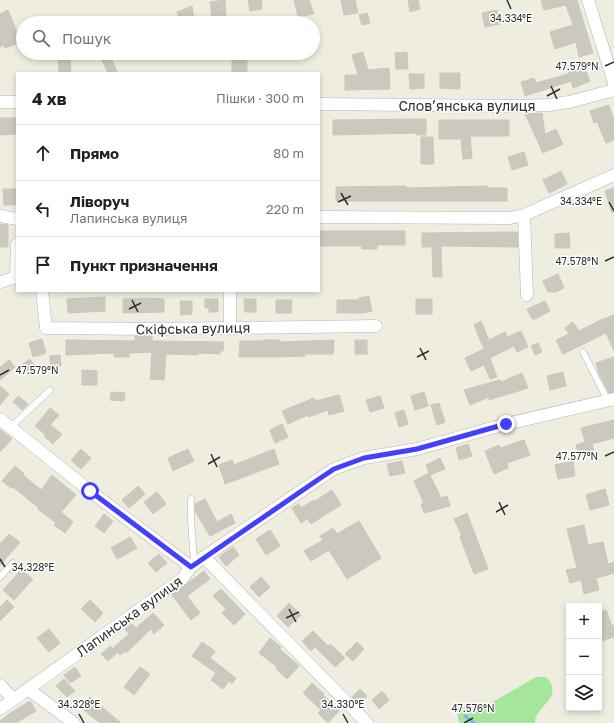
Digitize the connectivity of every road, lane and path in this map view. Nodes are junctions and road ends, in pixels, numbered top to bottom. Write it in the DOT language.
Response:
graph roads {
  1 [pos="588,0"];
  2 [pos="614,83"];
  3 [pos="614,90"];
  4 [pos="0,102"];
  5 [pos="16,102"];
  6 [pos="320,104"];
  7 [pos="614,174"];
  8 [pos="524,214"];
  9 [pos="0,216"];
  10 [pos="320,217"];
  11 [pos="16,219"];
  12 [pos="16,277"];
  13 [pos="0,282"];
  14 [pos="42,292"];
  15 [pos="230,292"];
  16 [pos="527,295"];
  17 [pos="376,326"];
  18 [pos="230,327"];
  19 [pos="583,352"];
  20 [pos="50,390"];
  21 [pos="611,400"];
  22 [pos="0,419"];
  23 [pos="10,428"];
  24 [pos="191,499"];
  25 [pos="13,563"];
  26 [pos="196,563"];
  27 [pos="0,577"];
  28 [pos="0,685"];
  29 [pos="28,690"];
  30 [pos="13,700"];
  31 [pos="0,709"];
  32 [pos="74,723"];
  33 [pos="367,723"];
  1 -- 2 [label="street"];
  3 -- 6 [label="street, Словʼянська вулиця"];
  4 -- 5 [label="street"];
  7 -- 8 [label="street"];
  8 -- 10 [label="street"];
  8 -- 16 [label="street"];
  9 -- 11 [label="street"];
  12 -- 13 [label="street"];
  14 -- 18 [label="street, Скіфська вулиця"];
  15 -- 18 [label="street"];
  17 -- 18 [label="street, Скіфська вулиця"];
  19 -- 21 [label="lane"];
  20 -- 23 [label="lane"];
  21 -- 26 [label="street, Лапинська вулиця"];
  22 -- 23 [label="street"];
  23 -- 26 [label="street"];
  24 -- 26 [label="lane"];
  25 -- 27 [label="lane"];
  26 -- 29 [label="street, Лапинська вулиця"];
  26 -- 33 [label="street"];
  28 -- 30 [label="street"];
  29 -- 30 [label="street, Лапинська вулиця"];
  29 -- 32 [label="street"];
  30 -- 31 [label="street, Лапинська вулиця"];
}
